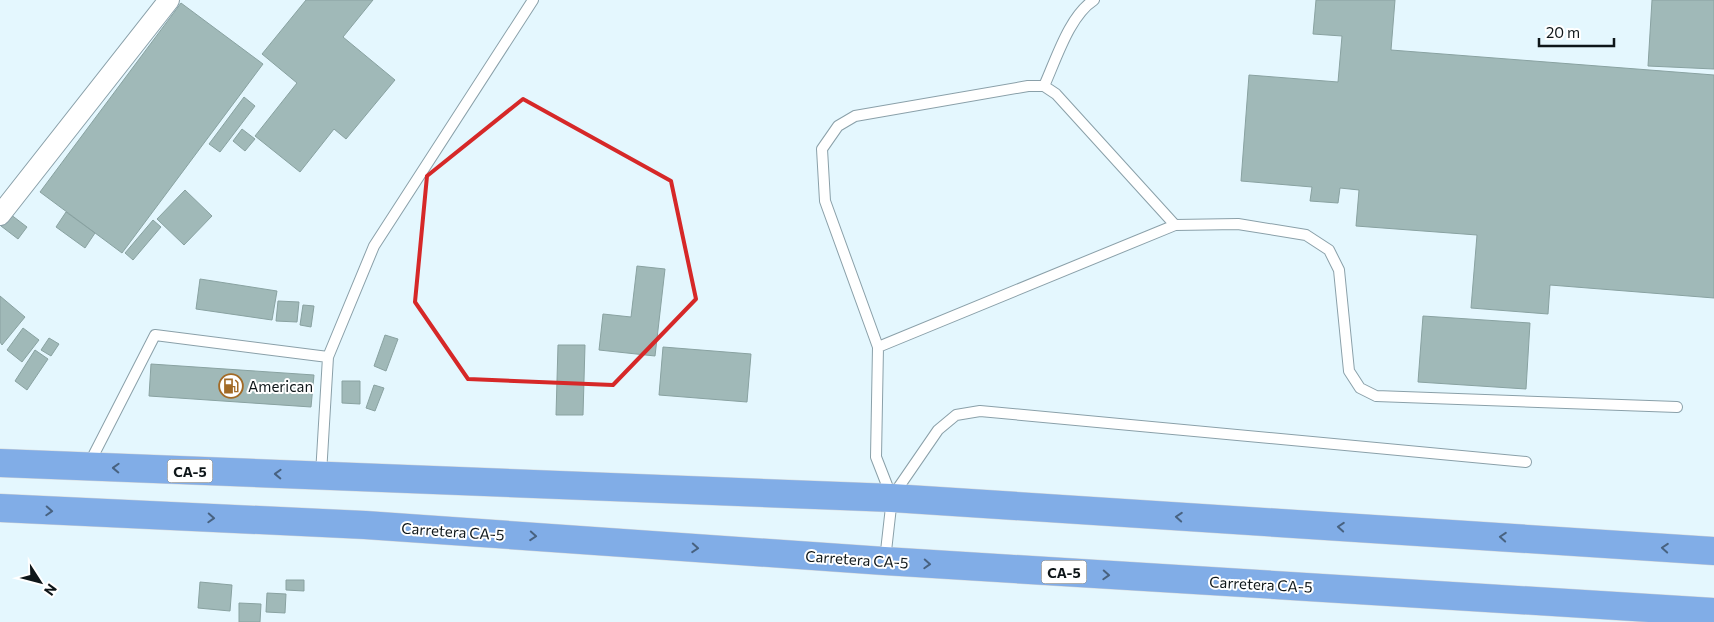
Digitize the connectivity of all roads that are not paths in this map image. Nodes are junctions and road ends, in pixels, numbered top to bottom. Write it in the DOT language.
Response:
graph roads {
  1 [pos="169,0"];
  2 [pos="533,0"];
  3 [pos="1094,0"];
  4 [pos="1044,86"];
  5 [pos="0,215"];
  6 [pos="1175,225"];
  7 [pos="878,347"];
  8 [pos="328,357"];
  9 [pos="1677,407"];
  10 [pos="1526,462"];
  11 [pos="0,463"];
  12 [pos="87,467"];
  13 [pos="321,475"];
  14 [pos="892,498"];
  15 [pos="0,508"];
  16 [pos="1714,551"];
  17 [pos="884,562"];
  18 [pos="1714,612"];
  1 -- 5 [label="street"];
  2 -- 8 [label="lane"];
  3 -- 4 [label="lane"];
  4 -- 6 [label="lane"];
  4 -- 7 [label="lane"];
  6 -- 7 [label="lane"];
  6 -- 9 [label="lane"];
  7 -- 14 [label="lane"];
  8 -- 12 [label="lane"];
  8 -- 13 [label="lane"];
  10 -- 14 [label="lane"];
  11 -- 12 [label="highway, CA-5"];
  13 -- 12 [label="highway, CA-5, one-way"];
  13 -- 14 [label="highway, CA-5"];
  16 -- 14 [label="highway, CA-5, one-way"];
  14 -- 17 [label="lane"];
  15 -- 17 [label="highway, Carretera CA-5 / CA-5, one-way"];
  17 -- 18 [label="highway, Carretera CA-5 / CA-5, one-way"];
}
